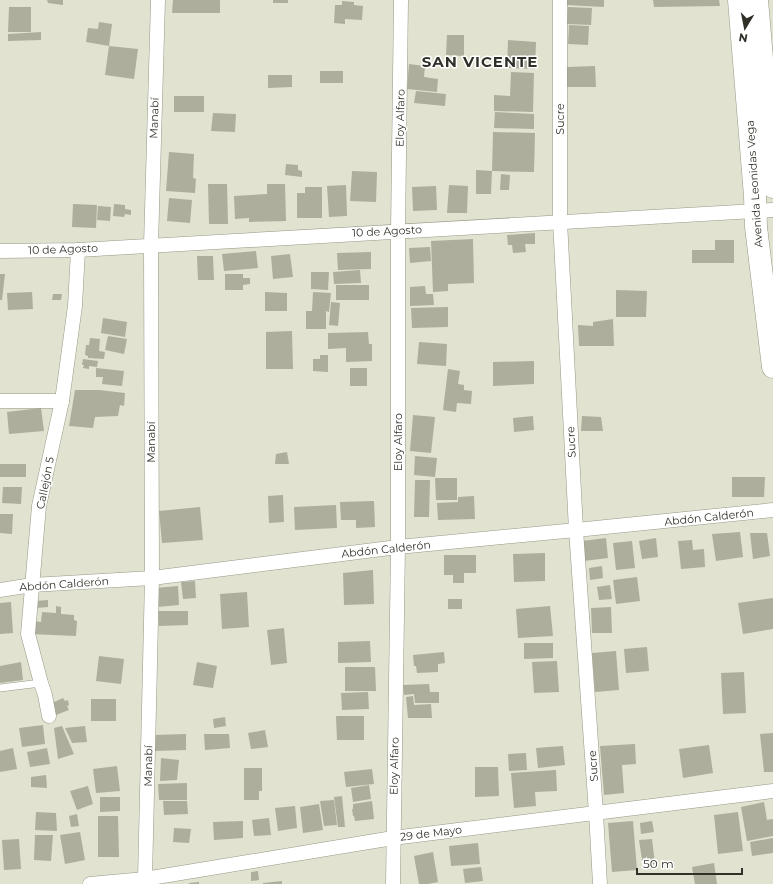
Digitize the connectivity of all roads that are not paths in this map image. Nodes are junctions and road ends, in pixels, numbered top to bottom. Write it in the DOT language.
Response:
graph roads {
  1 [pos="158,0"];
  2 [pos="401,0"];
  3 [pos="560,0"];
  4 [pos="739,0"];
  5 [pos="757,0"];
  6 [pos="773,188"];
  7 [pos="764,210"];
  8 [pos="560,221"];
  9 [pos="398,231"];
  10 [pos="150,245"];
  11 [pos="78,250"];
  12 [pos="0,251"];
  13 [pos="773,367"];
  14 [pos="0,401"];
  15 [pos="62,401"];
  16 [pos="773,510"];
  17 [pos="576,530"];
  18 [pos="398,547"];
  19 [pos="152,578"];
  20 [pos="32,585"];
  21 [pos="0,590"];
  22 [pos="41,683"];
  23 [pos="0,688"];
  24 [pos="49,716"];
  25 [pos="773,791"];
  26 [pos="596,813"];
  27 [pos="393,838"];
  28 [pos="145,881"];
  29 [pos="90,884"];
  30 [pos="393,884"];
  31 [pos="600,884"];
  1 -- 10 [label="street, Manabí"];
  2 -- 9 [label="street, Eloy Alfaro"];
  3 -- 8 [label="street, Sucre"];
  4 -- 7 [label="highway, Avenida Leonidas Vega"];
  5 -- 6 [label="highway, Avenida Leonidas Vega"];
  7 -- 8 [label="street, 10 de Agosto"];
  7 -- 13 [label="highway, Avenida Leonidas Vega"];
  8 -- 9 [label="street, 10 de Agosto"];
  8 -- 17 [label="street, Sucre"];
  9 -- 10 [label="street, 10 de Agosto"];
  9 -- 18 [label="street, Eloy Alfaro"];
  10 -- 11 [label="street, 10 de Agosto"];
  10 -- 19 [label="street, Manabí"];
  11 -- 12 [label="street, 10 de Agosto"];
  11 -- 15 [label="street, Callejón 5"];
  14 -- 15 [label="street"];
  15 -- 20 [label="street, Callejón 5"];
  16 -- 17 [label="street, Abdón Calderón"];
  17 -- 18 [label="street, Abdón Calderón"];
  17 -- 26 [label="street, Sucre"];
  18 -- 19 [label="street, Abdón Calderón"];
  18 -- 27 [label="street, Eloy Alfaro"];
  19 -- 20 [label="street, Abdón Calderón"];
  19 -- 28 [label="street, Manabí"];
  20 -- 21 [label="street, Abdón Calderón"];
  20 -- 22 [label="street, Callejón 5"];
  22 -- 23 [label="lane"];
  22 -- 24 [label="street, Callejón 5"];
  25 -- 26 [label="street, 29 de Mayo"];
  26 -- 27 [label="street, 29 de Mayo"];
  26 -- 31 [label="street, Sucre"];
  27 -- 28 [label="street, 29 de Mayo"];
  27 -- 30 [label="street, Eloy Alfaro"];
  28 -- 29 [label="street, 29 de Mayo"];
}
